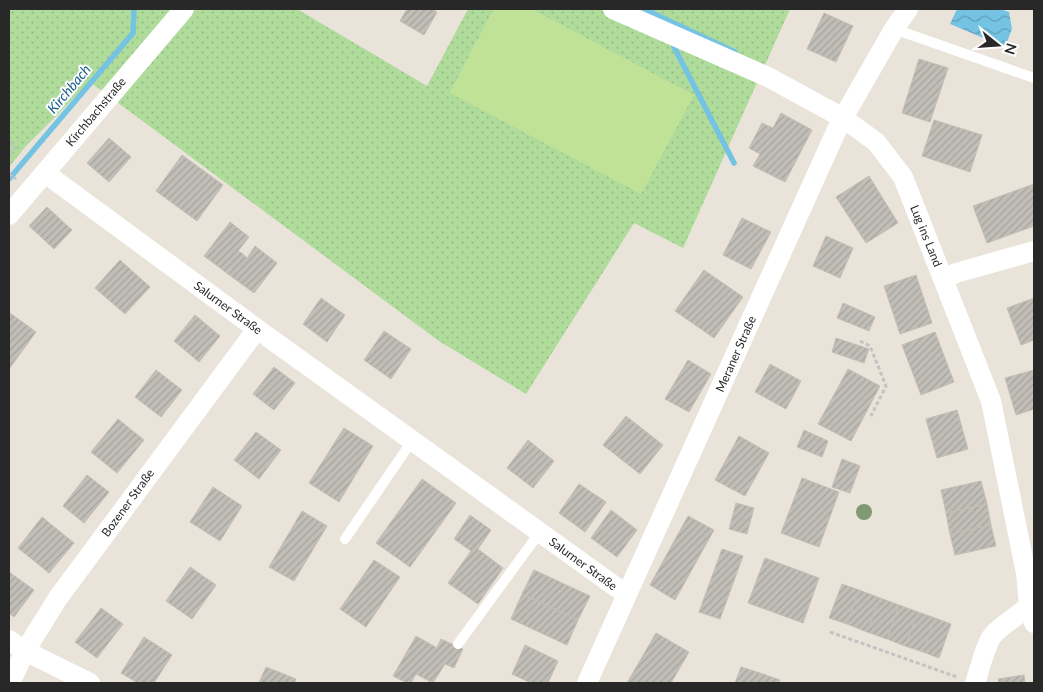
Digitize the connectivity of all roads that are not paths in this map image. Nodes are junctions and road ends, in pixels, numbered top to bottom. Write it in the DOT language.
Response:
graph roads {
  1 [pos="184,9"];
  2 [pos="612,9"];
  3 [pos="908,9"];
  4 [pos="894,29"];
  5 [pos="1034,78"];
  6 [pos="843,118"];
  7 [pos="45,173"];
  8 [pos="9,215"];
  9 [pos="1034,251"];
  10 [pos="944,279"];
  11 [pos="257,329"];
  12 [pos="412,441"];
  13 [pos="540,532"];
  14 [pos="345,539"];
  15 [pos="627,595"];
  16 [pos="1033,609"];
  17 [pos="9,640"];
  18 [pos="458,644"];
  19 [pos="26,651"];
  20 [pos="970,682"];
  21 [pos="10,683"];
  22 [pos="90,683"];
  23 [pos="587,683"];
  1 -- 7 [label="street, Kirchbachstraße"];
  2 -- 6 [label="street, Lug ins Land"];
  3 -- 4 [label="street, Meraner Straße"];
  4 -- 5 [label="lane"];
  4 -- 6 [label="street, Meraner Straße"];
  6 -- 10 [label="street, Lug ins Land"];
  6 -- 15 [label="street, Meraner Straße"];
  7 -- 8 [label="street, Kirchbachstraße"];
  7 -- 11 [label="street, Salurner Straße"];
  9 -- 10 [label="street"];
  10 -- 16 [label="street, Lug ins Land"];
  11 -- 12 [label="street, Salurner Straße"];
  11 -- 19 [label="street, Bozener Straße"];
  12 -- 13 [label="street, Salurner Straße"];
  12 -- 14 [label="lane"];
  13 -- 15 [label="street, Salurner Straße"];
  13 -- 18 [label="lane, Salurner Straße"];
  15 -- 23 [label="street, Meraner Straße"];
  16 -- 20 [label="street"];
  17 -- 19 [label="street"];
  19 -- 21 [label="street, Bozener Straße"];
  19 -- 22 [label="street"];
}
